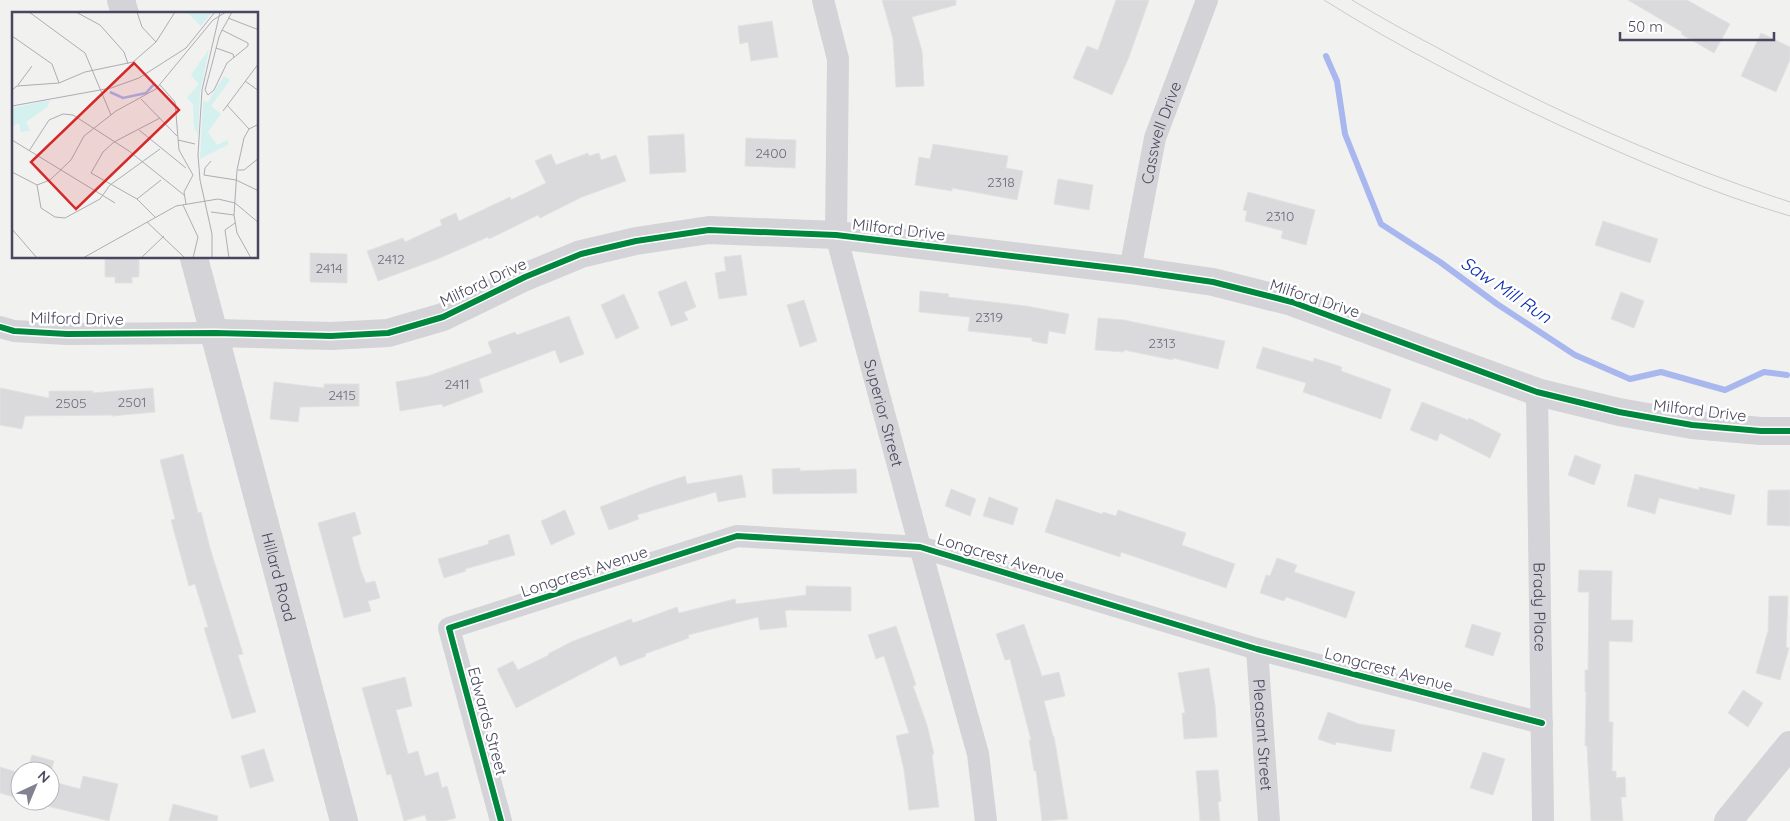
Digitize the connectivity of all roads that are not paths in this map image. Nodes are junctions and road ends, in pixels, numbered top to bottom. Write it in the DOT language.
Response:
graph roads {
  1 [pos="823,0"];
  2 [pos="1207,0"];
  3 [pos="836,235"];
  4 [pos="194,259"];
  5 [pos="1130,270"];
  6 [pos="0,327"];
  7 [pos="215,333"];
  8 [pos="1537,392"];
  9 [pos="1790,430"];
  10 [pos="920,547"];
  11 [pos="449,628"];
  12 [pos="1257,649"];
  13 [pos="1542,723"];
  14 [pos="1790,744"];
  15 [pos="344,821"];
  16 [pos="501,821"];
  17 [pos="986,821"];
  18 [pos="1268,821"];
  19 [pos="1543,821"];
  20 [pos="1728,821"];
  1 -- 3 [label="street, Superior Street"];
  2 -- 5 [label="street, Casswell Drive"];
  3 -- 5 [label="street, Milford Drive"];
  3 -- 7 [label="street, Milford Drive"];
  3 -- 10 [label="street, Superior Street"];
  4 -- 7 [label="street, Hillard Road"];
  5 -- 8 [label="street, Milford Drive"];
  6 -- 7 [label="street, Milford Drive"];
  7 -- 15 [label="street, Hillard Road"];
  8 -- 9 [label="street, Milford Drive"];
  8 -- 13 [label="street, Brady Place"];
  10 -- 11 [label="street, Longcrest Avenue"];
  10 -- 12 [label="street, Longcrest Avenue"];
  10 -- 17 [label="street, Superior Street"];
  11 -- 16 [label="street, Edwards Street"];
  12 -- 13 [label="street, Longcrest Avenue"];
  12 -- 18 [label="street, Pleasant Street"];
  13 -- 19 [label="street, Brady Place"];
  14 -- 20 [label="street"];
}
